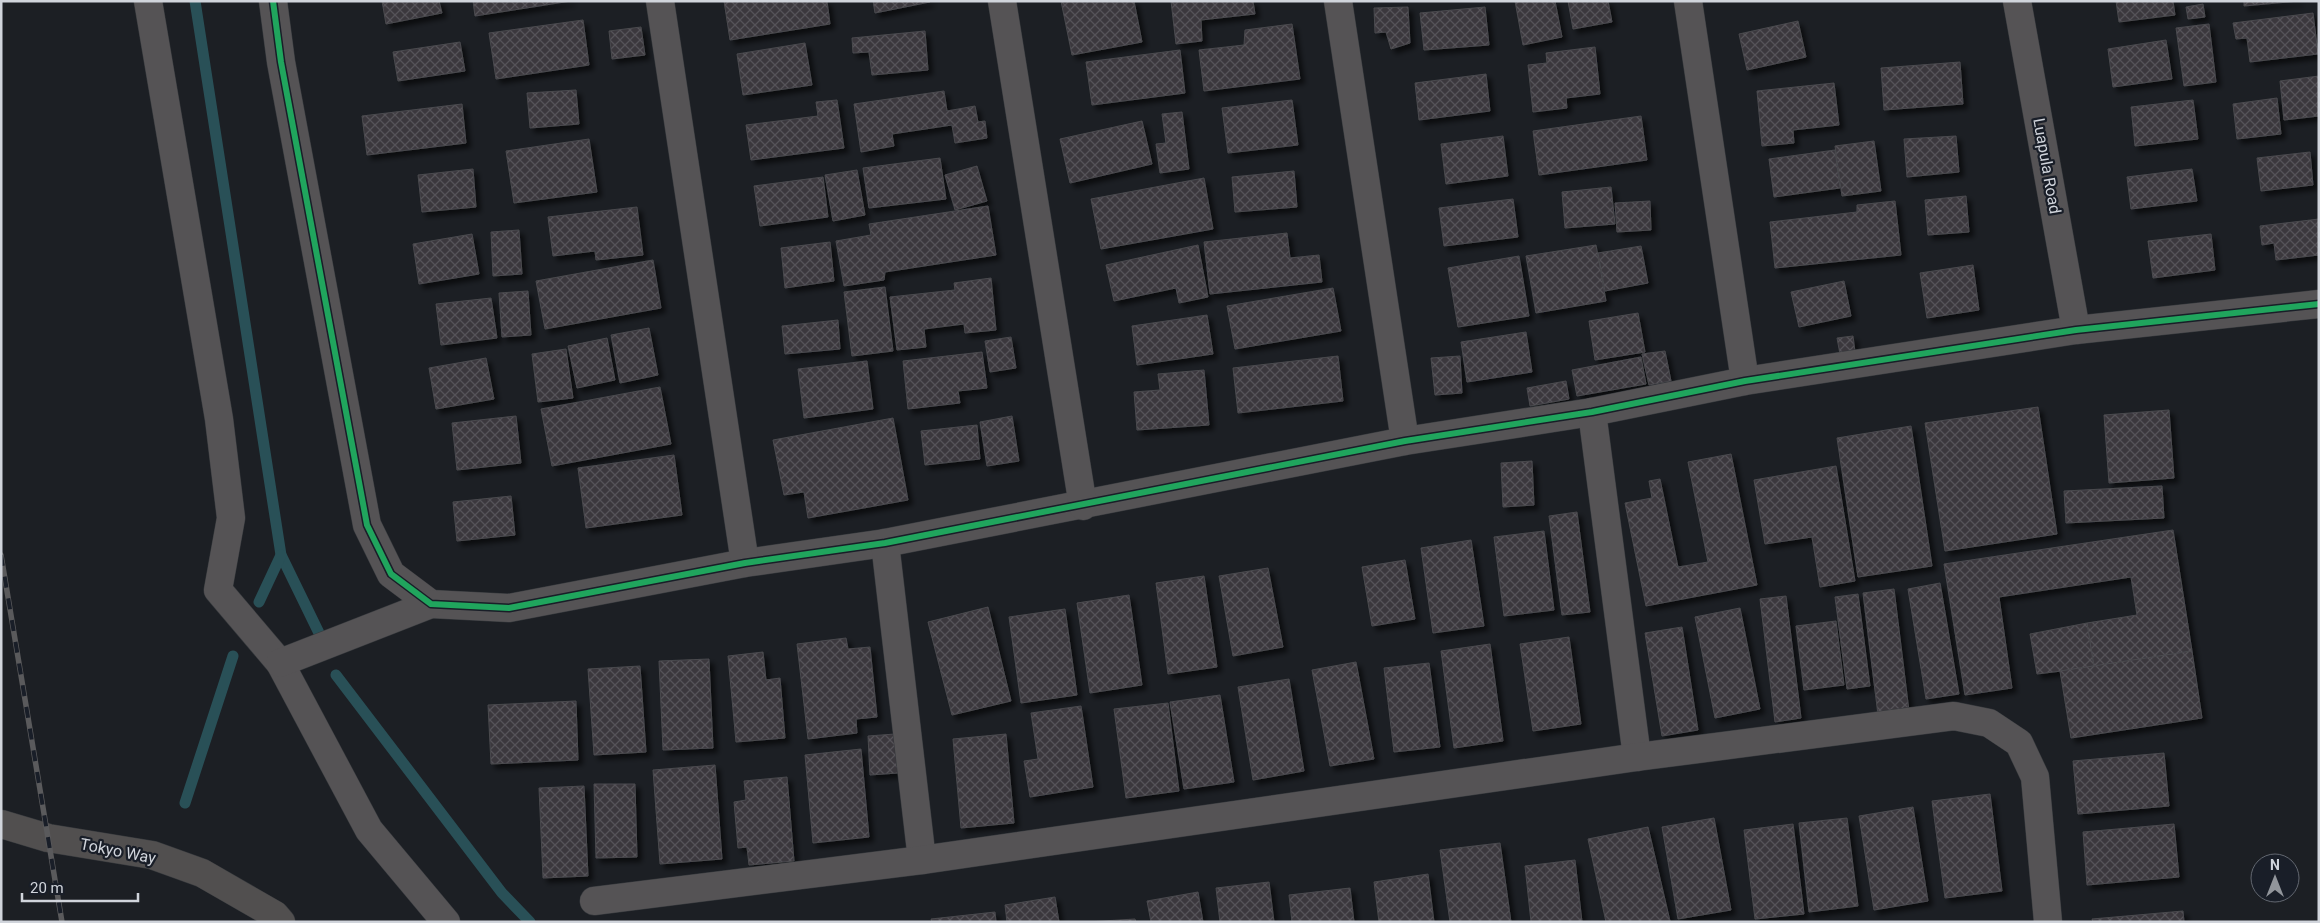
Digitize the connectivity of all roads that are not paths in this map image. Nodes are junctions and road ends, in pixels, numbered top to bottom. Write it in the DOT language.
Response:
graph roads {
  1 [pos="148,1"];
  2 [pos="273,1"];
  3 [pos="660,1"];
  4 [pos="1002,1"];
  5 [pos="1338,1"];
  6 [pos="1688,1"];
  7 [pos="2017,1"];
  8 [pos="2319,304"];
  9 [pos="2076,330"];
  10 [pos="1746,381"];
  11 [pos="1592,412"];
  12 [pos="1405,441"];
  13 [pos="1083,506"];
  14 [pos="885,543"];
  15 [pos="745,563"];
  16 [pos="431,604"];
  17 [pos="280,663"];
  18 [pos="1638,757"];
  19 [pos="1,824"];
  20 [pos="922,860"];
  21 [pos="594,901"];
  22 [pos="281,922"];
  23 [pos="446,922"];
  24 [pos="2048,922"];
  1 -- 17 [label="street"];
  2 -- 16 [label="street"];
  3 -- 15 [label="street"];
  4 -- 13 [label="street"];
  5 -- 12 [label="street"];
  6 -- 10 [label="street"];
  7 -- 9 [label="street, Luapula Road"];
  8 -- 9 [label="street"];
  9 -- 10 [label="street"];
  10 -- 11 [label="street"];
  11 -- 12 [label="street"];
  11 -- 18 [label="street"];
  12 -- 13 [label="street"];
  13 -- 14 [label="street"];
  14 -- 15 [label="street"];
  14 -- 20 [label="street"];
  15 -- 16 [label="street"];
  16 -- 17 [label="street"];
  17 -- 23 [label="street"];
  18 -- 20 [label="street"];
  18 -- 24 [label="street"];
  19 -- 22 [label="main road, Tokyo Way"];
  20 -- 21 [label="street"];
}
